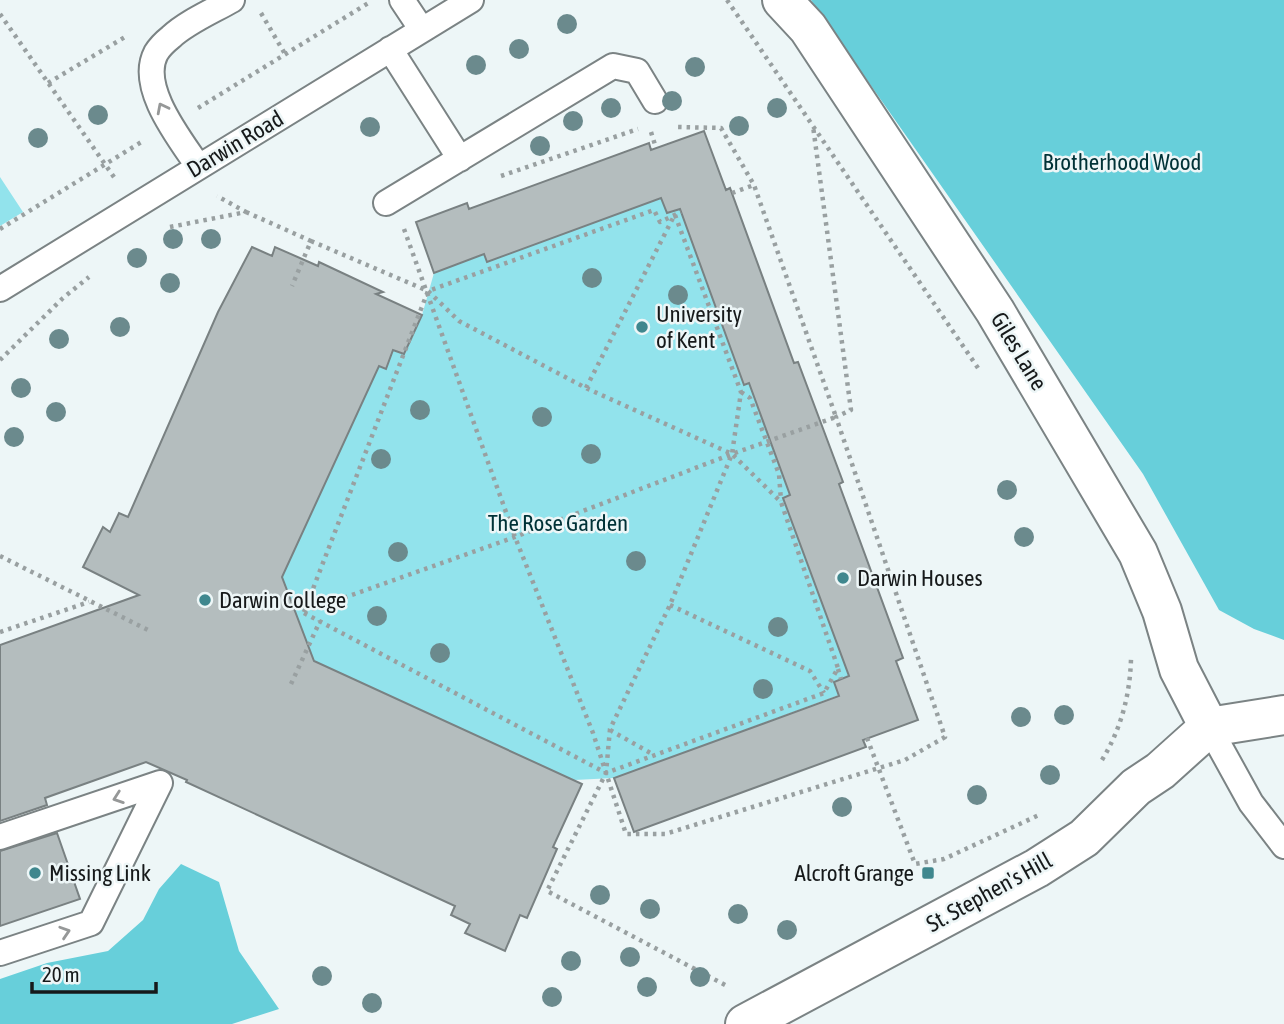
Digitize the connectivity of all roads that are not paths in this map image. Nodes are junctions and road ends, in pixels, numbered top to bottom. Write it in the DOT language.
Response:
graph roads {
  1 [pos="232,0"];
  2 [pos="402,0"];
  3 [pos="471,0"];
  4 [pos="782,0"];
  5 [pos="422,30"];
  6 [pos="390,49"];
  7 [pos="655,101"];
  8 [pos="460,159"];
  9 [pos="190,172"];
  10 [pos="386,203"];
  11 [pos="0,289"];
  12 [pos="1284,715"];
  13 [pos="1209,727"];
  14 [pos="0,837"];
  15 [pos="1284,846"];
  16 [pos="0,953"];
  17 [pos="758,1017"];
  9 -- 1 [label="lane, one-way"];
  2 -- 5 [label="lane"];
  3 -- 5 [label="lane, Darwin Road"];
  4 -- 13 [label="street, Giles Lane"];
  5 -- 6 [label="lane, Darwin Road"];
  6 -- 8 [label="lane"];
  6 -- 9 [label="lane, Darwin Road"];
  7 -- 8 [label="lane"];
  8 -- 10 [label="lane"];
  9 -- 11 [label="lane, Darwin Road"];
  12 -- 13 [label="street"];
  13 -- 15 [label="lane"];
  13 -- 17 [label="street, St. Stephen's Hill"];
  16 -- 14 [label="lane, one-way"];
}
